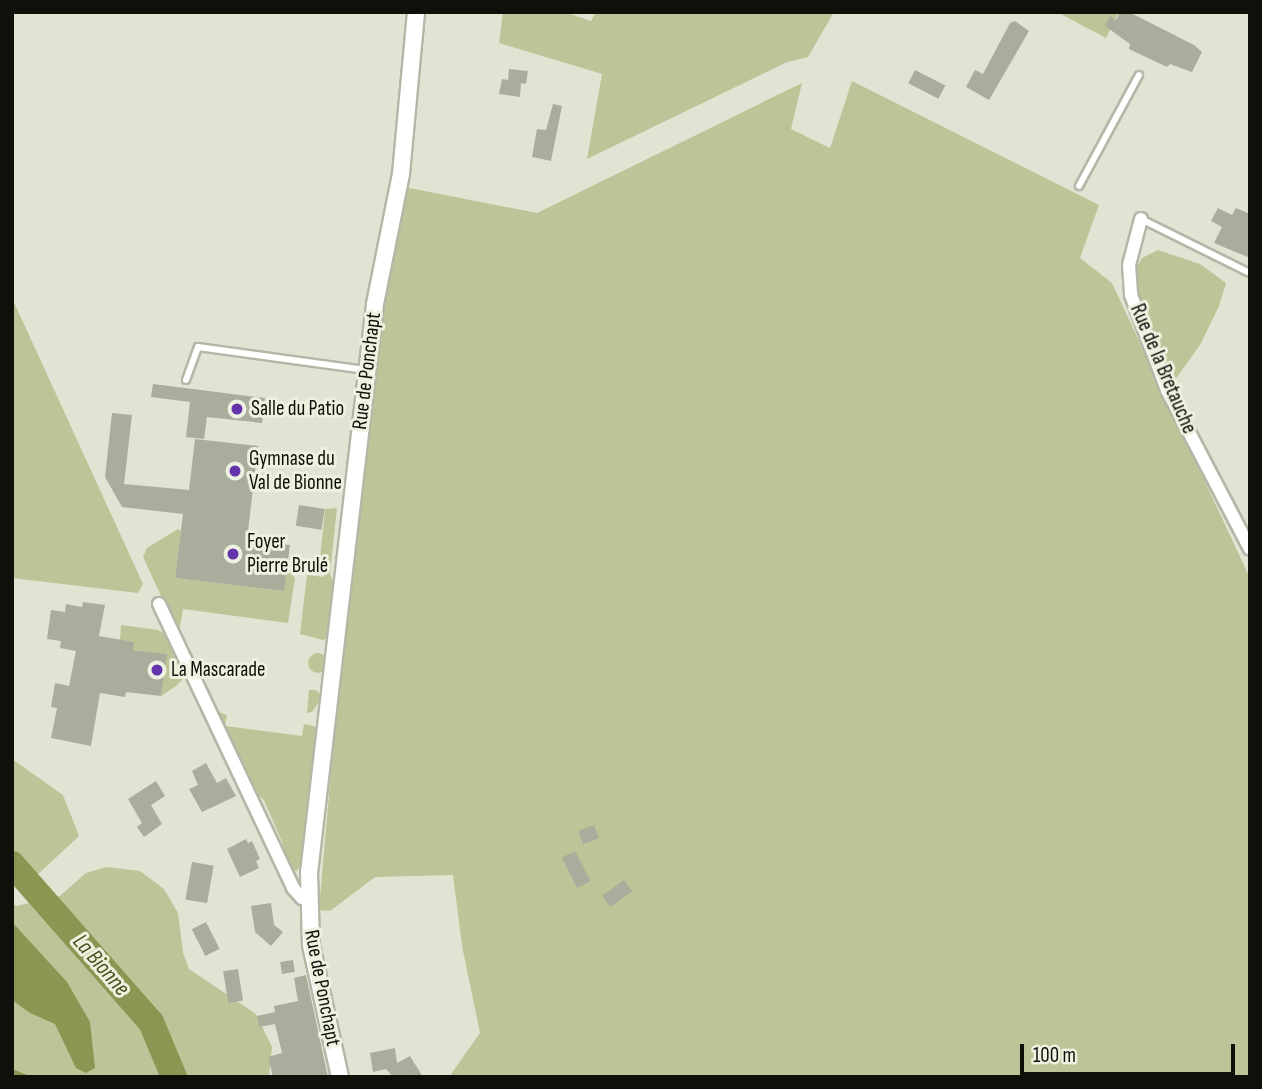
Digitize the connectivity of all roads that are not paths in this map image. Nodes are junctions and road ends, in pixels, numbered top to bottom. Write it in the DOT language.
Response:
graph roads {
  1 [pos="415,12"];
  2 [pos="1139,75"];
  3 [pos="1079,186"];
  4 [pos="1141,219"];
  5 [pos="1250,273"];
  6 [pos="367,370"];
  7 [pos="186,380"];
  8 [pos="1250,549"];
  9 [pos="159,604"];
  10 [pos="308,898"];
  11 [pos="340,1077"];
  1 -- 6 [label="street, Rue de Ponchapt"];
  2 -- 3 [label="lane"];
  4 -- 5 [label="lane"];
  4 -- 8 [label="street, Rue de la Bretauche"];
  6 -- 7 [label="lane"];
  6 -- 10 [label="street, Rue de Ponchapt"];
  9 -- 10 [label="street"];
  10 -- 11 [label="street, Rue de Ponchapt"];
}
